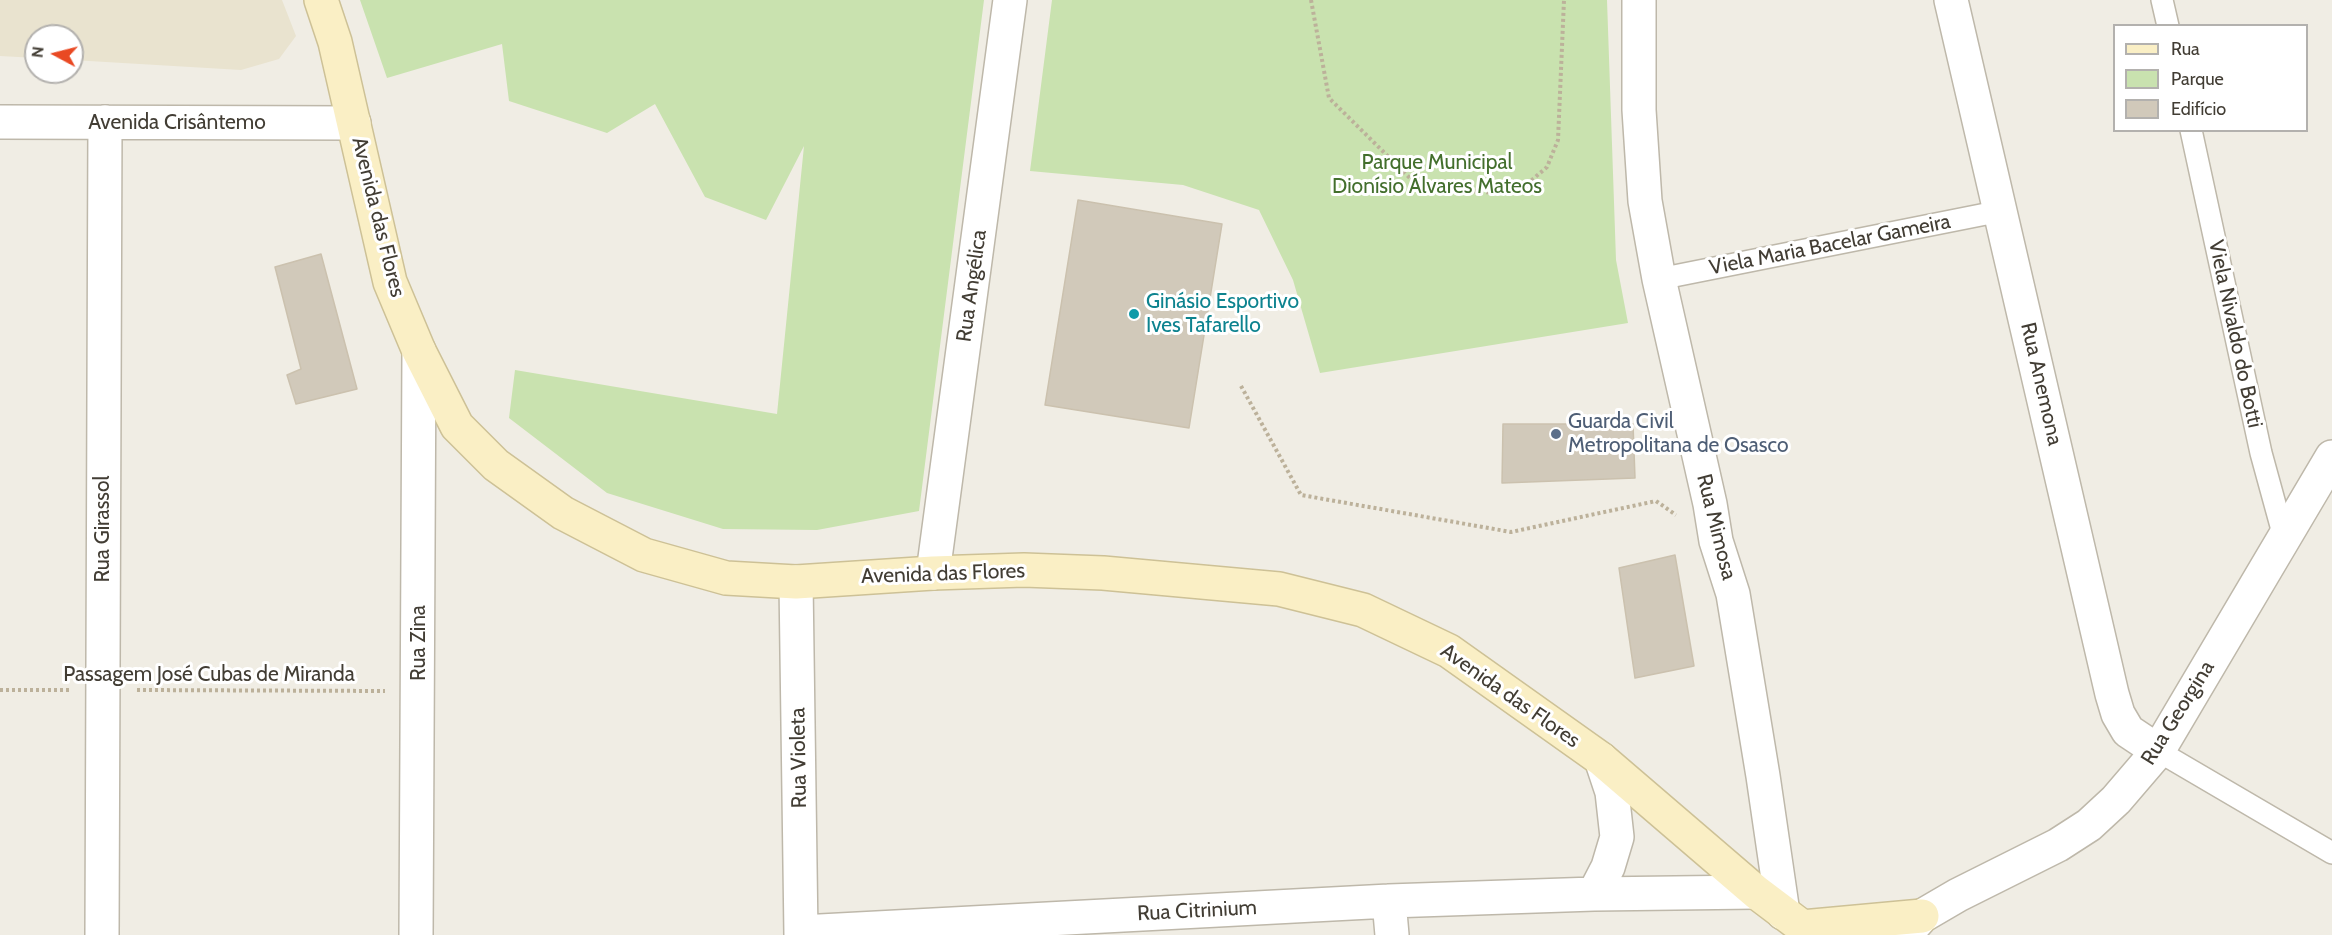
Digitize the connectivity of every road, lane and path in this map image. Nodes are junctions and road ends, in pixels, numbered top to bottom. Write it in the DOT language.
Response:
graph roads {
  1 [pos="321,0"];
  2 [pos="1010,0"];
  3 [pos="1311,0"];
  4 [pos="1564,0"];
  5 [pos="1639,0"];
  6 [pos="1951,0"];
  7 [pos="2162,0"];
  8 [pos="2168,24"];
  9 [pos="0,122"];
  10 [pos="105,122"];
  11 [pos="354,123"];
  12 [pos="2191,132"];
  13 [pos="2001,211"];
  14 [pos="1659,279"];
  15 [pos="419,351"];
  16 [pos="1241,386"];
  17 [pos="2332,457"];
  18 [pos="2284,537"];
  19 [pos="1716,542"];
  20 [pos="933,573"];
  21 [pos="796,582"];
  22 [pos="102,689"];
  23 [pos="0,690"];
  24 [pos="418,691"];
  25 [pos="2158,751"];
  26 [pos="1601,759"];
  27 [pos="2332,853"];
  28 [pos="1755,892"];
  29 [pos="1594,894"];
  30 [pos="1389,901"];
  31 [pos="1799,925"];
  32 [pos="1915,929"];
  33 [pos="801,933"];
  34 [pos="102,935"];
  35 [pos="416,935"];
  36 [pos="1392,935"];
  1 -- 11 [label="main road, Avenida das Flores"];
  2 -- 20 [label="street, Rua Angélica"];
  3 -- 4 [label="path"];
  5 -- 14 [label="street, Rua Mimosa"];
  6 -- 13 [label="street, Rua Anemona"];
  7 -- 8 [label="lane"];
  9 -- 10 [label="street, Avenida Crisântemo"];
  10 -- 11 [label="street, Avenida Crisântemo"];
  10 -- 22 [label="street, Rua Girassol"];
  11 -- 15 [label="main road, Avenida das Flores"];
  12 -- 18 [label="lane, Viela Nivaldo do Botti"];
  13 -- 14 [label="lane, Viela Maria Bacelar Gameira"];
  13 -- 25 [label="street, Rua Anemona"];
  14 -- 19 [label="street, Rua Mimosa"];
  15 -- 21 [label="main road, Avenida das Flores"];
  15 -- 24 [label="street, Rua Zina"];
  16 -- 19 [label="path"];
  17 -- 18 [label="street, Rua Georgina"];
  18 -- 25 [label="street, Rua Georgina"];
  19 -- 31 [label="street, Rua Mimosa"];
  20 -- 21 [label="main road, Avenida das Flores"];
  20 -- 26 [label="main road, Avenida das Flores"];
  21 -- 33 [label="street, Rua Violeta"];
  22 -- 23 [label="path, Passagem José Cubas de Miranda"];
  22 -- 24 [label="path, Passagem José Cubas de Miranda"];
  22 -- 34 [label="street, Rua Girassol"];
  24 -- 35 [label="street, Rua Zina"];
  25 -- 27 [label="lane"];
  25 -- 32 [label="street, Rua Georgina"];
  26 -- 28 [label="main road, Avenida das Flores"];
  26 -- 29 [label="street"];
  28 -- 29 [label="street, Rua Citrinium"];
  28 -- 31 [label="main road, Avenida das Flores"];
  29 -- 30 [label="street, Rua Citrinium"];
  30 -- 33 [label="street, Rua Citrinium"];
  30 -- 36 [label="street"];
  31 -- 32 [label="main road"];
}
